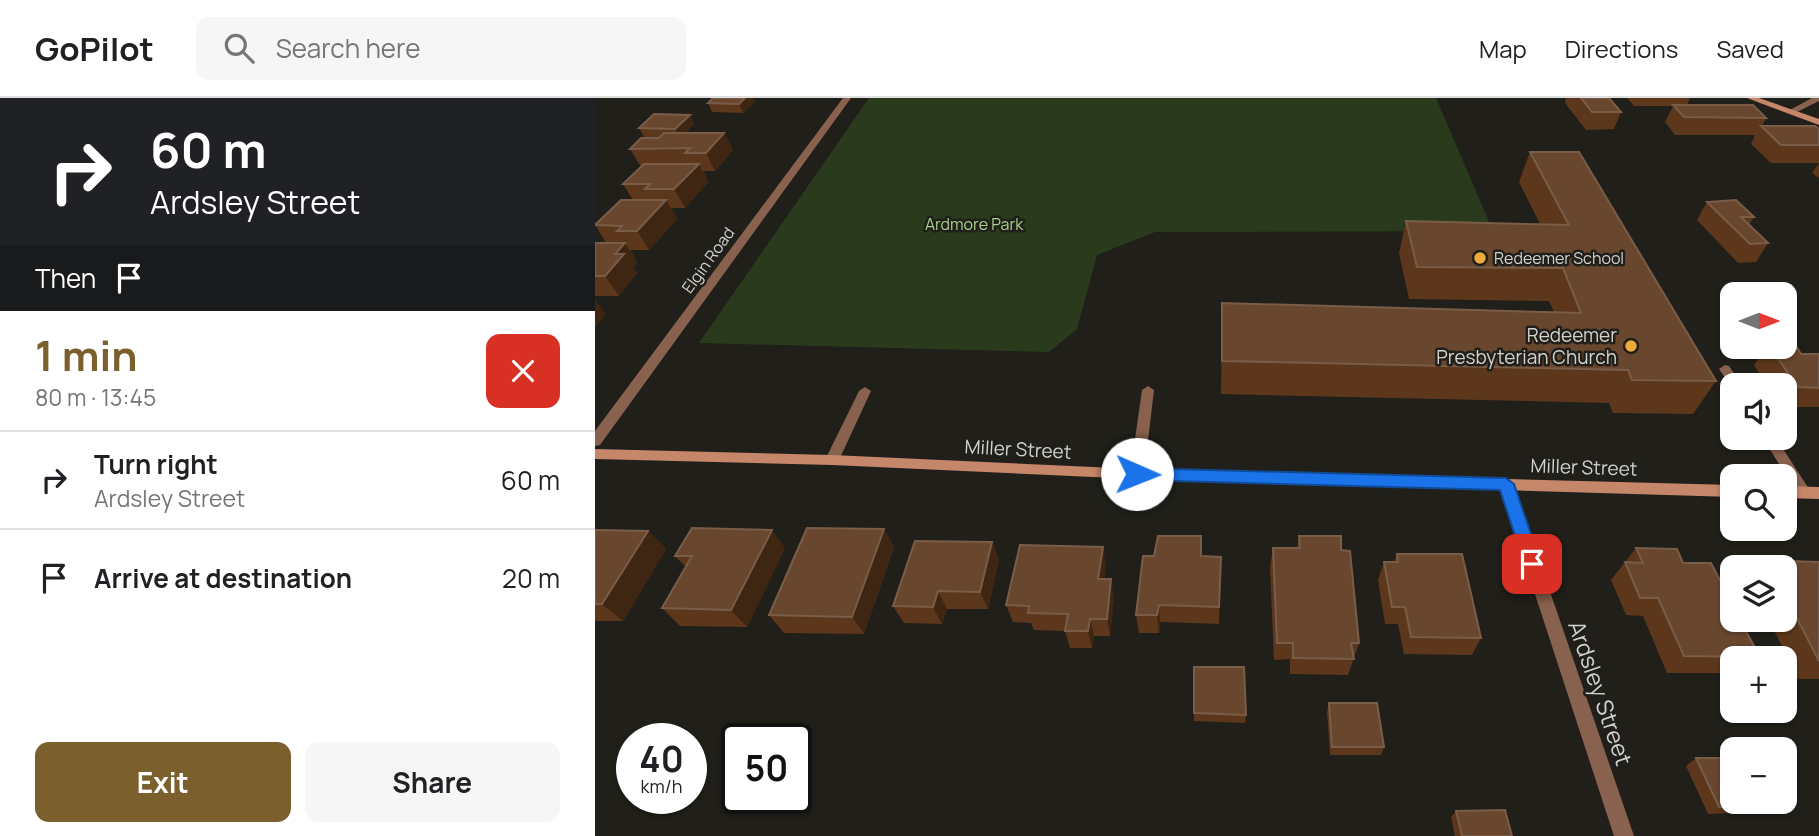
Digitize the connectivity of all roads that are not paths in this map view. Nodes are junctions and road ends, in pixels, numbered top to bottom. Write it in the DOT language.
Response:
graph roads {
  1 [pos="847,98"];
  2 [pos="1751,98"];
  3 [pos="1818,98"];
  4 [pos="1790,112"];
  5 [pos="1819,122"];
  6 [pos="1725,369"];
  7 [pos="1728,373"];
  8 [pos="1148,390"];
  9 [pos="865,391"];
  10 [pos="595,441"];
  11 [pos="1778,450"];
  12 [pos="595,454"];
  13 [pos="832,460"];
  14 [pos="1137,474"];
  15 [pos="1506,484"];
  16 [pos="1720,491"];
  17 [pos="1812,493"];
  18 [pos="1624,836"];
  1 -- 10 [label="street, Elgin Road"];
  2 -- 4 [label="main road"];
  3 -- 4 [label="street"];
  4 -- 5 [label="main road"];
  6 -- 7 [label="street"];
  8 -- 14 [label="street"];
  9 -- 13 [label="street"];
  11 -- 17 [label="street"];
  12 -- 13 [label="main road, Miller Street"];
  13 -- 14 [label="main road, Miller Street"];
  14 -- 15 [label="main road, Miller Street"];
  15 -- 16 [label="main road, Miller Street"];
  15 -- 18 [label="street, Ardsley Street"];
}
